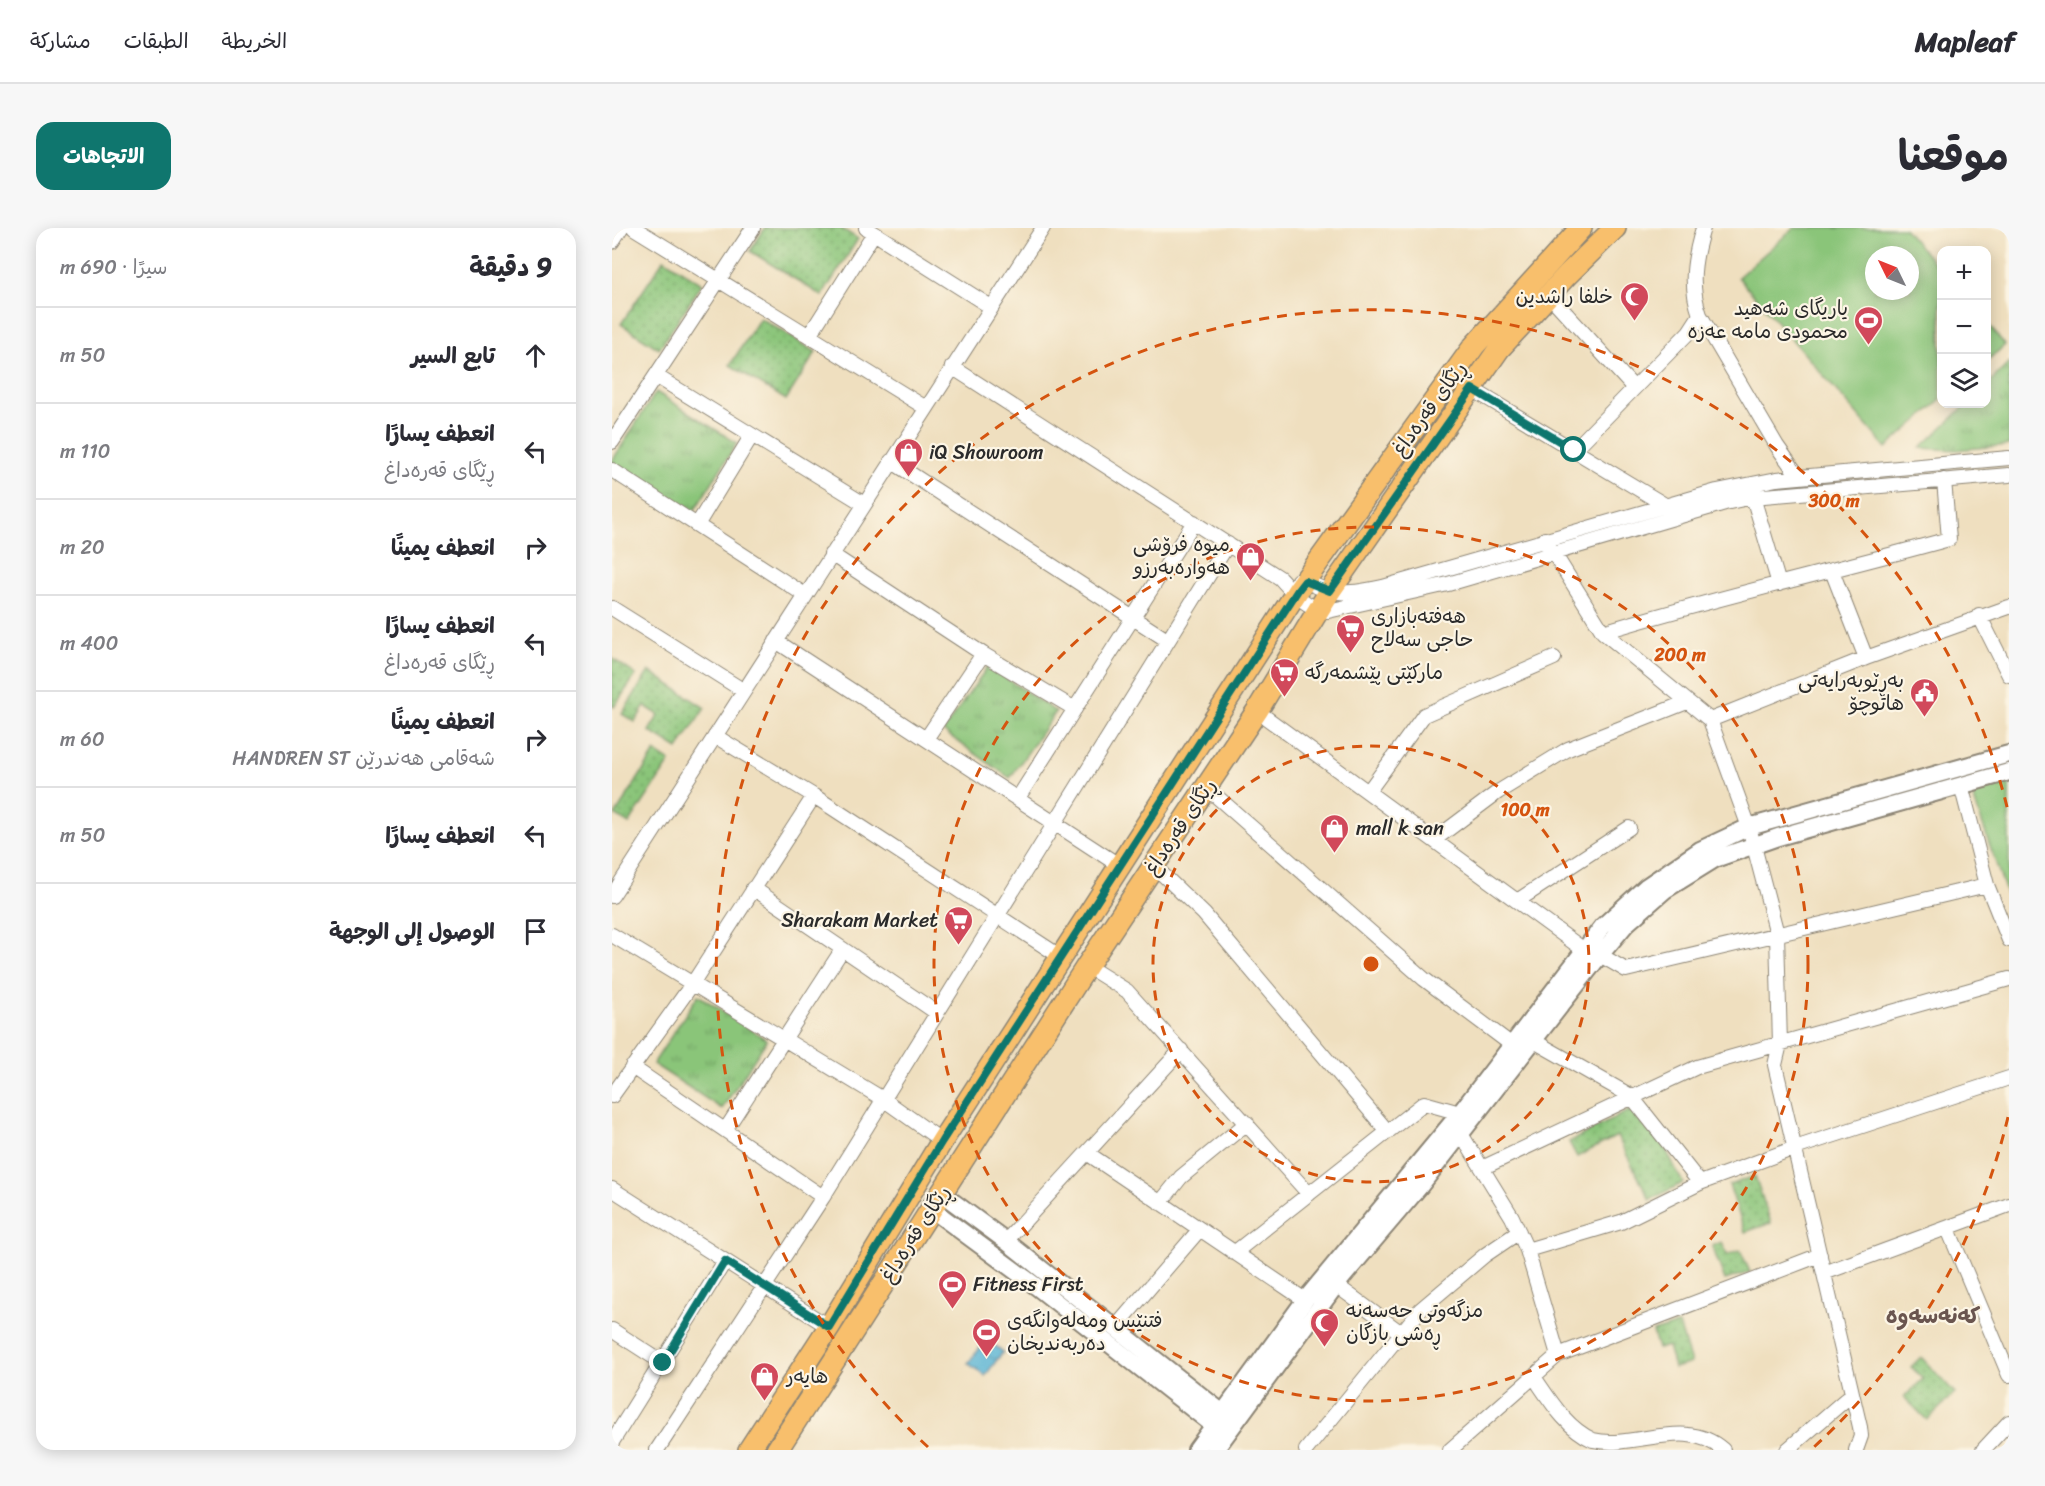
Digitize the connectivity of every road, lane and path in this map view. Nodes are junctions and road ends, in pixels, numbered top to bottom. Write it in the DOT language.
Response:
graph roads {
  1 [pos="621,228"];
  2 [pos="634,228"];
  3 [pos="753,228"];
  4 [pos="1043,228"];
  5 [pos="1581,228"];
  6 [pos="1615,228"];
  7 [pos="1702,228"];
  8 [pos="870,230"];
  9 [pos="612,242"];
  10 [pos="719,281"];
  11 [pos="1548,295"];
  12 [pos="991,307"];
  13 [pos="1700,315"];
  14 [pos="809,336"];
  15 [pos="952,367"];
  16 [pos="656,376"];
  17 [pos="1634,388"];
  18 [pos="1472,389"];
  19 [pos="926,408"];
  20 [pos="752,435"];
  21 [pos="612,442"];
  22 [pos="1574,450"];
  23 [pos="2009,458"];
  24 [pos="891,461"];
  25 [pos="612,470"];
  26 [pos="2009,475"];
  27 [pos="1799,477"];
  28 [pos="1944,480"];
  29 [pos="1753,497"];
  30 [pos="864,504"];
  31 [pos="1665,506"];
  32 [pos="1194,522"];
  33 [pos="697,525"];
  34 [pos="1545,539"];
  35 [pos="1228,544"];
  36 [pos="1555,553"];
  37 [pos="831,554"];
  38 [pos="1832,571"];
  39 [pos="1779,584"];
  40 [pos="1300,588"];
  41 [pos="1330,591"];
  42 [pos="805,595"];
  43 [pos="2009,607"];
  44 [pos="612,608"];
  45 [pos="1319,610"];
  46 [pos="1979,615"];
  47 [pos="1132,618"];
  48 [pos="1603,632"];
  49 [pos="1167,640"];
  50 [pos="776,641"];
  51 [pos="983,654"];
  52 [pos="1554,658"];
  53 [pos="1866,658"];
  54 [pos="2009,675"];
  55 [pos="744,690"];
  56 [pos="1687,702"];
  57 [pos="1075,709"];
  58 [pos="1257,711"];
  59 [pos="1710,720"];
  60 [pos="715,736"];
  61 [pos="926,739"];
  62 [pos="2009,754"];
  63 [pos="2009,772"];
  64 [pos="1961,785"];
  65 [pos="1207,788"];
  66 [pos="1368,792"];
  67 [pos="814,796"];
  68 [pos="1018,798"];
  69 [pos="1055,823"];
  70 [pos="1749,827"];
  71 [pos="1629,828"];
  72 [pos="1434,840"];
  73 [pos="1753,846"];
  74 [pos="1120,866"];
  75 [pos="1154,866"];
  76 [pos="1987,885"];
  77 [pos="753,888"];
  78 [pos="612,896"];
  79 [pos="1517,901"];
  80 [pos="998,915"];
  81 [pos="1778,934"];
  82 [pos="612,935"];
  83 [pos="2009,940"];
  84 [pos="842,950"];
  85 [pos="1592,953"];
  86 [pos="1061,957"];
  87 [pos="1087,966"];
  88 [pos="2009,979"];
  89 [pos="693,983"];
  90 [pos="937,1013"];
  91 [pos="784,1041"];
  92 [pos="1534,1041"];
  93 [pos="1780,1044"];
  94 [pos="1512,1045"];
  95 [pos="1181,1050"];
  96 [pos="632,1067"];
  97 [pos="2009,1078"];
  98 [pos="612,1096"];
  99 [pos="1631,1096"];
  100 [pos="883,1099"];
  101 [pos="1460,1113"];
  102 [pos="1247,1123"];
  103 [pos="726,1129"];
  104 [pos="1388,1132"];
  105 [pos="1461,1134"];
  106 [pos="942,1141"];
  107 [pos="1796,1148"];
  108 [pos="1087,1153"];
  109 [pos="1482,1168"];
  110 [pos="1700,1183"];
  111 [pos="612,1189"];
  112 [pos="1309,1194"];
  113 [pos="824,1197"];
  114 [pos="935,1201"];
  115 [pos="1160,1203"];
  116 [pos="2009,1204"];
  117 [pos="1948,1229"];
  118 [pos="1200,1230"];
  119 [pos="1519,1232"];
  120 [pos="1006,1241"];
  121 [pos="1527,1250"];
  122 [pos="1234,1253"];
  123 [pos="1820,1255"];
  124 [pos="725,1261"];
  125 [pos="1824,1273"];
  126 [pos="1336,1285"];
  127 [pos="766,1287"];
  128 [pos="1305,1300"];
  129 [pos="829,1327"];
  130 [pos="1115,1328"];
  131 [pos="612,1330"];
  132 [pos="1401,1333"];
  133 [pos="1558,1355"];
  134 [pos="663,1363"];
  135 [pos="2009,1375"];
  136 [pos="1534,1377"];
  137 [pos="1852,1394"];
  138 [pos="2009,1422"];
  139 [pos="1224,1424"];
  140 [pos="612,1442"];
  141 [pos="1624,1447"];
  142 [pos="657,1450"];
  143 [pos="749,1450"];
  144 [pos="777,1450"];
  145 [pos="1196,1450"];
  146 [pos="1215,1450"];
  147 [pos="1306,1450"];
  148 [pos="1450,1450"];
  149 [pos="1723,1450"];
  150 [pos="1787,1450"];
  151 [pos="1856,1450"];
  152 [pos="1983,1450"];
  1 -- 9 [label="street"];
  2 -- 10 [label="street"];
  3 -- 10 [label="street"];
  4 -- 12 [label="street"];
  5 -- 40 [label="main road, ڕێگای قەرەداغ"];
  6 -- 11 [label="main road, ڕێگای قەرەداغ"];
  7 -- 13 [label="street"];
  8 -- 12 [label="street"];
  8 -- 14 [label="street"];
  10 -- 14 [label="street"];
  10 -- 16 [label="street"];
  11 -- 17 [label="street"];
  11 -- 18 [label="main road, ڕێگای قەرەداغ"];
  12 -- 15 [label="street"];
  13 -- 17 [label="street"];
  13 -- 27 [label="street"];
  14 -- 19 [label="street"];
  15 -- 19 [label="street"];
  15 -- 32 [label="street"];
  16 -- 20 [label="street"];
  16 -- 21 [label="street"];
  17 -- 22 [label="street"];
  18 -- 22 [label="street"];
  18 -- 41 [label="main road, ڕێگای قەرەداغ"];
  19 -- 24 [label="street"];
  20 -- 30 [label="street"];
  20 -- 33 [label="street"];
  22 -- 31 [label="street"];
  23 -- 27 [label="street"];
  24 -- 30 [label="street"];
  24 -- 47 [label="street"];
  25 -- 33 [label="street"];
  26 -- 28 [label="street"];
  27 -- 31 [label="street"];
  28 -- 29 [label="street"];
  28 -- 38 [label="street"];
  29 -- 36 [label="street"];
  29 -- 39 [label="street"];
  30 -- 37 [label="street"];
  31 -- 34 [label="street"];
  32 -- 35 [label="street"];
  32 -- 47 [label="street"];
  33 -- 42 [label="street"];
  34 -- 36 [label="street"];
  34 -- 41 [label="street"];
  35 -- 40 [label="street"];
  35 -- 49 [label="street"];
  36 -- 45 [label="street"];
  36 -- 48 [label="street"];
  37 -- 42 [label="street"];
  37 -- 51 [label="street"];
  38 -- 39 [label="street"];
  38 -- 53 [label="street"];
  39 -- 48 [label="street"];
  40 -- 41 [label="street"];
  40 -- 45 [label="street"];
  40 -- 74 [label="main road, ڕێگای قەرەداغ"];
  41 -- 45 [label="main road, ڕێگای قەرەداغ"];
  42 -- 50 [label="street"];
  43 -- 46 [label="street"];
  44 -- 55 [label="street"];
  45 -- 58 [label="main road, ڕێگای قەرەداغ"];
  46 -- 53 [label="street"];
  46 -- 54 [label="street"];
  47 -- 49 [label="street"];
  47 -- 57 [label="street"];
  48 -- 56 [label="street"];
  49 -- 69 [label="street"];
  50 -- 55 [label="street"];
  50 -- 61 [label="street"];
  51 -- 57 [label="street"];
  51 -- 61 [label="street"];
  52 -- 66 [label="street"];
  53 -- 59 [label="street"];
  55 -- 60 [label="street"];
  56 -- 59 [label="street"];
  56 -- 72 [label="street"];
  57 -- 68 [label="street"];
  58 -- 65 [label="main road, ڕێگای قەرەداغ"];
  58 -- 66 [label="street"];
  59 -- 70 [label="street"];
  60 -- 67 [label="street"];
  60 -- 78 [label="street"];
  61 -- 68 [label="street"];
  62 -- 70 [label="street"];
  63 -- 64 [label="street"];
  64 -- 73 [label="street"];
  64 -- 76 [label="street"];
  65 -- 75 [label="main road, ڕێگای قەرەداغ"];
  65 -- 94 [label="street"];
  66 -- 72 [label="street"];
  67 -- 77 [label="street"];
  67 -- 80 [label="street"];
  68 -- 69 [label="street"];
  69 -- 74 [label="street"];
  69 -- 80 [label="street"];
  70 -- 73 [label="street"];
  70 -- 85 [label="street"];
  71 -- 79 [label="street"];
  72 -- 79 [label="street"];
  73 -- 81 [label="street"];
  73 -- 85 [label="street"];
  74 -- 86 [label="main road, ڕێگای قەرەداغ"];
  75 -- 87 [label="main road, ڕێگای قەرەداغ"];
  75 -- 104 [label="street"];
  76 -- 81 [label="street"];
  76 -- 83 [label="street"];
  77 -- 84 [label="street"];
  77 -- 89 [label="street"];
  79 -- 85 [label="street"];
  80 -- 86 [label="street"];
  80 -- 90 [label="street"];
  81 -- 85 [label="street"];
  81 -- 93 [label="street"];
  82 -- 89 [label="street"];
  84 -- 90 [label="street"];
  84 -- 91 [label="street"];
  85 -- 92 [label="street"];
  85 -- 94 [label="street"];
  86 -- 106 [label="main road, ڕێگای قەرەداغ"];
  87 -- 95 [label="street"];
  87 -- 114 [label="main road, ڕێگای قەرەداغ"];
  88 -- 93 [label="street"];
  89 -- 91 [label="street"];
  89 -- 96 [label="street"];
  90 -- 100 [label="street"];
  91 -- 100 [label="street"];
  91 -- 103 [label="street"];
  92 -- 99 [label="street"];
  92 -- 105 [label="street"];
  93 -- 99 [label="street"];
  93 -- 107 [label="street"];
  94 -- 101 [label="street"];
  95 -- 102 [label="street"];
  95 -- 108 [label="street"];
  96 -- 98 [label="street"];
  96 -- 103 [label="street"];
  97 -- 107 [label="street"];
  99 -- 109 [label="street"];
  99 -- 110 [label="street"];
  100 -- 106 [label="street"];
  100 -- 113 [label="street"];
  101 -- 104 [label="street"];
  101 -- 128 [label="street"];
  102 -- 112 [label="street"];
  102 -- 115 [label="street"];
  103 -- 113 [label="street"];
  104 -- 112 [label="street"];
  105 -- 109 [label="street"];
  105 -- 126 [label="street"];
  106 -- 129 [label="main road, ڕێگای قەرەداغ"];
  107 -- 110 [label="street"];
  107 -- 123 [label="street"];
  108 -- 115 [label="street"];
  108 -- 120 [label="street"];
  109 -- 119 [label="street"];
  110 -- 121 [label="street"];
  111 -- 124 [label="street"];
  112 -- 122 [label="street"];
  113 -- 127 [label="street"];
  114 -- 120 [label="street"];
  114 -- 139 [label="street"];
  114 -- 144 [label="main road, ڕێگای قەرەداغ"];
  115 -- 118 [label="street"];
  116 -- 117 [label="street"];
  117 -- 125 [label="street"];
  117 -- 135 [label="street"];
  118 -- 122 [label="street"];
  118 -- 130 [label="street"];
  119 -- 121 [label="street"];
  119 -- 132 [label="street"];
  120 -- 130 [label="street"];
  121 -- 133 [label="street"];
  122 -- 128 [label="street"];
  123 -- 125 [label="street"];
  123 -- 133 [label="street"];
  124 -- 127 [label="street"];
  124 -- 134 [label="street"];
  125 -- 137 [label="street"];
  126 -- 132 [label="street"];
  126 -- 139 [label="street"];
  127 -- 129 [label="street"];
  127 -- 142 [label="street"];
  128 -- 139 [label="street"];
  129 -- 143 [label="main road, ڕێگای قەرەداغ"];
  130 -- 139 [label="street"];
  131 -- 134 [label="street"];
  132 -- 147 [label="street"];
  133 -- 136 [label="street"];
  134 -- 140 [label="street"];
  136 -- 141 [label="street"];
  136 -- 148 [label="street"];
  137 -- 150 [label="street"];
  137 -- 151 [label="street"];
  138 -- 152 [label="street"];
  139 -- 145 [label="street"];
  139 -- 146 [label="street"];
  141 -- 149 [label="street"];
}
